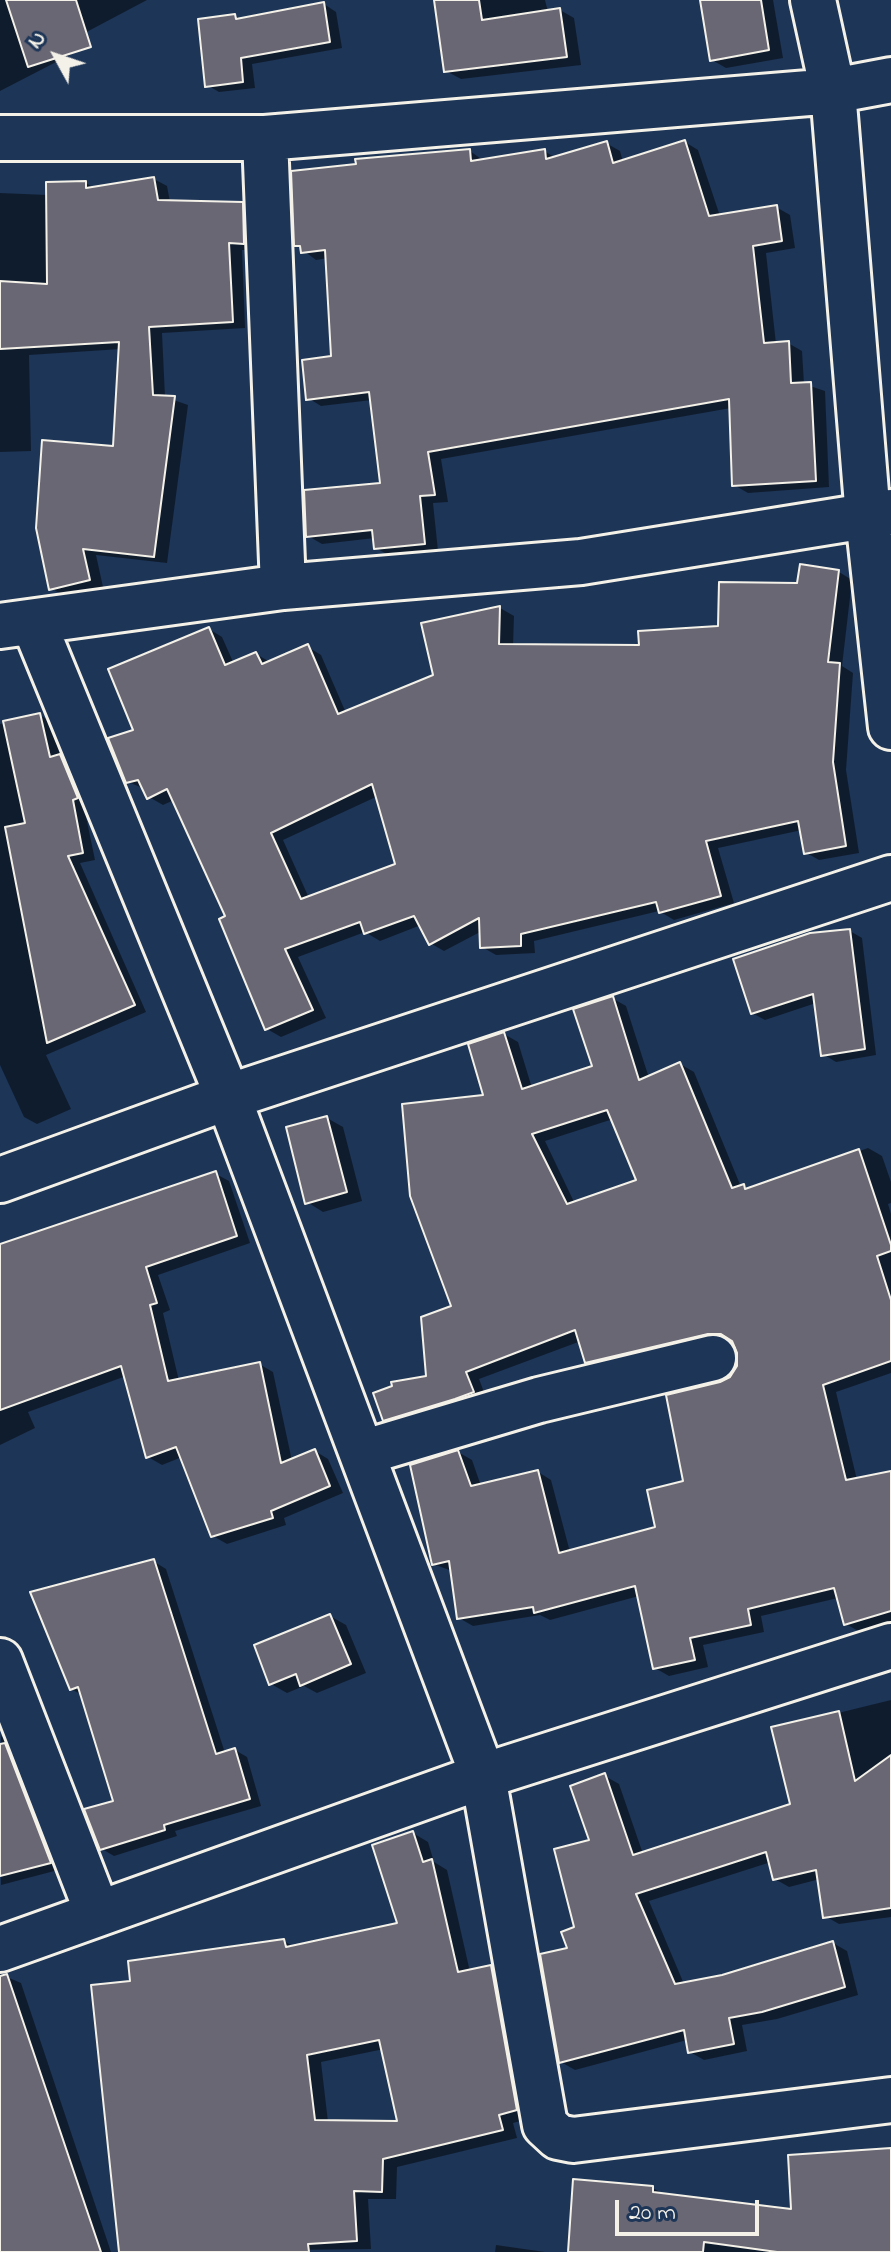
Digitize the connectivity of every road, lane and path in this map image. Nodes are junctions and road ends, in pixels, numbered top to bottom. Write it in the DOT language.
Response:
graph roads {
  1 [pos="813,0"];
  2 [pos="891,80"];
  3 [pos="833,91"];
  4 [pos="0,138"];
  5 [pos="265,138"];
  6 [pos="879,514"];
  7 [pos="283,587"];
  8 [pos="17,625"];
  9 [pos="891,727"];
  10 [pos="891,878"];
  11 [pos="228,1097"];
  12 [pos="0,1180"];
  13 [pos="713,1358"];
  14 [pos="362,1453"];
  15 [pos="891,1646"];
  16 [pos="0,1661"];
  17 [pos="483,1776"];
  18 [pos="98,1914"];
  19 [pos="0,1949"];
  20 [pos="891,2100"];
  1 -- 3 [label="street"];
  2 -- 3 [label="street"];
  3 -- 5 [label="street"];
  3 -- 6 [label="street"];
  4 -- 5 [label="street"];
  5 -- 7 [label="street"];
  6 -- 7 [label="street"];
  6 -- 9 [label="street"];
  7 -- 8 [label="street"];
  8 -- 11 [label="street"];
  10 -- 11 [label="street"];
  11 -- 12 [label="street"];
  11 -- 14 [label="street"];
  13 -- 14 [label="street"];
  14 -- 17 [label="street"];
  15 -- 17 [label="street"];
  16 -- 18 [label="street"];
  17 -- 18 [label="street"];
  17 -- 20 [label="street"];
  18 -- 19 [label="street"];
}
